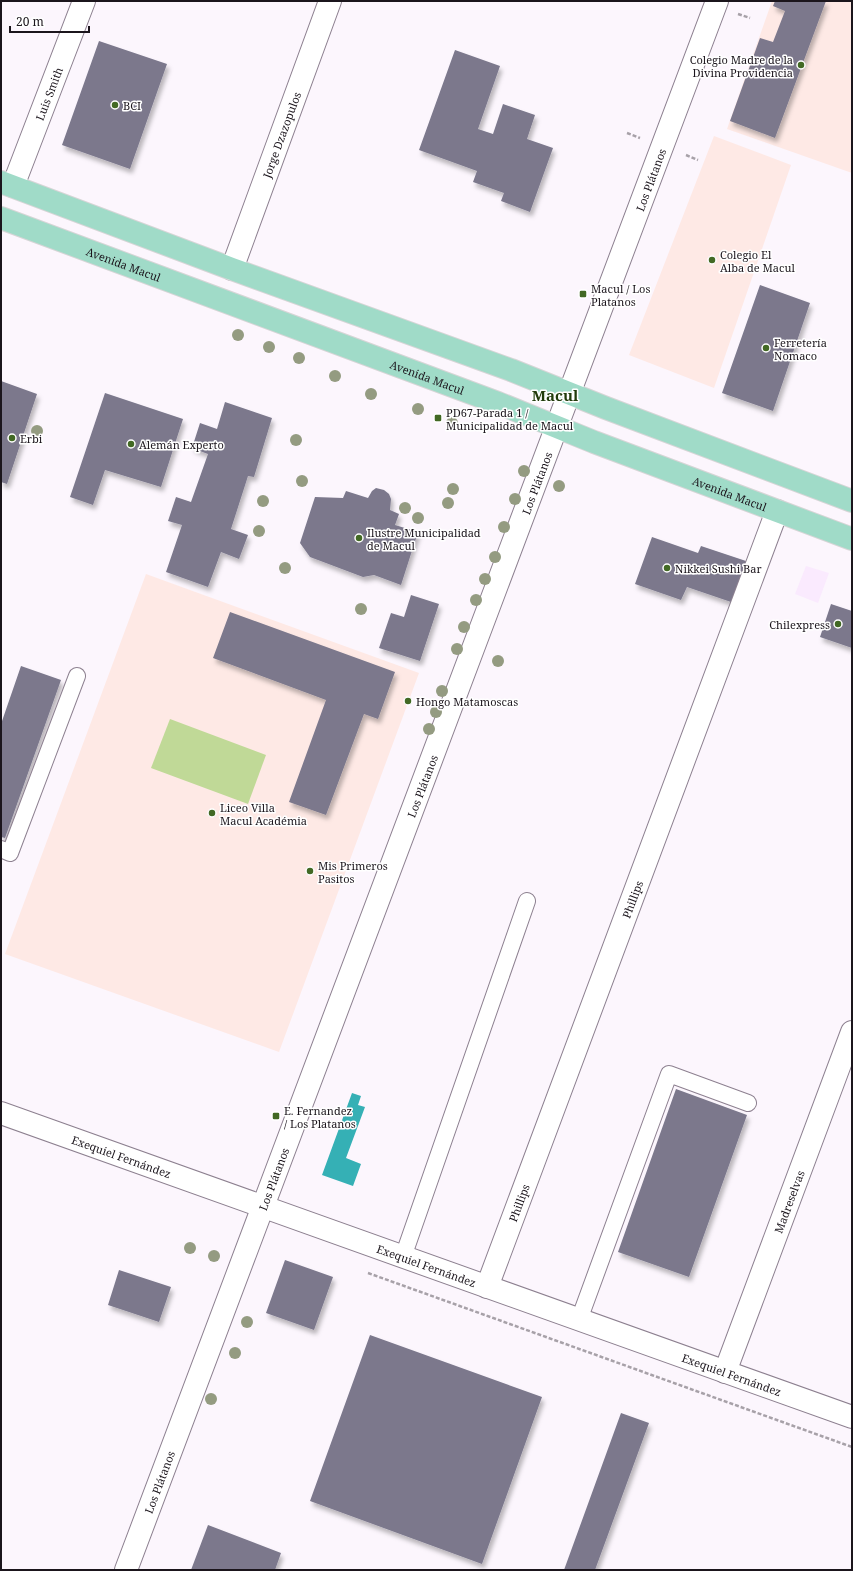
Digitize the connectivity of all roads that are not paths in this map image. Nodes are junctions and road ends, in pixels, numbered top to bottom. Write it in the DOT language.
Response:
graph roads {
  1 [pos="84,1"];
  2 [pos="330,1"];
  3 [pos="717,1"];
  4 [pos="7,184"];
  5 [pos="1,218"];
  6 [pos="232,268"];
  7 [pos="570,394"];
  8 [pos="558,427"];
  9 [pos="852,501"];
  10 [pos="777,511"];
  11 [pos="852,538"];
  12 [pos="77,676"];
  13 [pos="1,849"];
  14 [pos="527,901"];
  15 [pos="852,1032"];
  16 [pos="748,1103"];
  17 [pos="1,1113"];
  18 [pos="262,1206"];
  19 [pos="403,1257"];
  20 [pos="487,1287"];
  21 [pos="579,1320"];
  22 [pos="725,1372"];
  23 [pos="852,1418"];
  24 [pos="126,1570"];
  1 -- 4 [label="street, Luis Smith"];
  2 -- 6 [label="street, Jorge Dzazopulos"];
  3 -- 7 [label="street, Los Plátanos"];
  4 -- 6 [label="main road"];
  5 -- 8 [label="main road, Avenida Macul"];
  6 -- 7 [label="main road"];
  7 -- 8 [label="street, Los Plátanos"];
  7 -- 9 [label="main road"];
  8 -- 10 [label="main road, Avenida Macul"];
  8 -- 18 [label="street, Los Plátanos"];
  10 -- 11 [label="main road, Avenida Macul"];
  10 -- 20 [label="street, Phillips"];
  12 -- 13 [label="lane"];
  14 -- 19 [label="lane"];
  15 -- 22 [label="street, Madreselvas"];
  16 -- 21 [label="lane"];
  17 -- 18 [label="street, Exequiel Fernández"];
  18 -- 19 [label="street, Exequiel Fernández"];
  18 -- 24 [label="street, Los Plátanos"];
  19 -- 20 [label="street, Exequiel Fernández"];
  20 -- 21 [label="street, Exequiel Fernández"];
  21 -- 22 [label="street, Exequiel Fernández"];
  22 -- 23 [label="street, Exequiel Fernández"];
}
